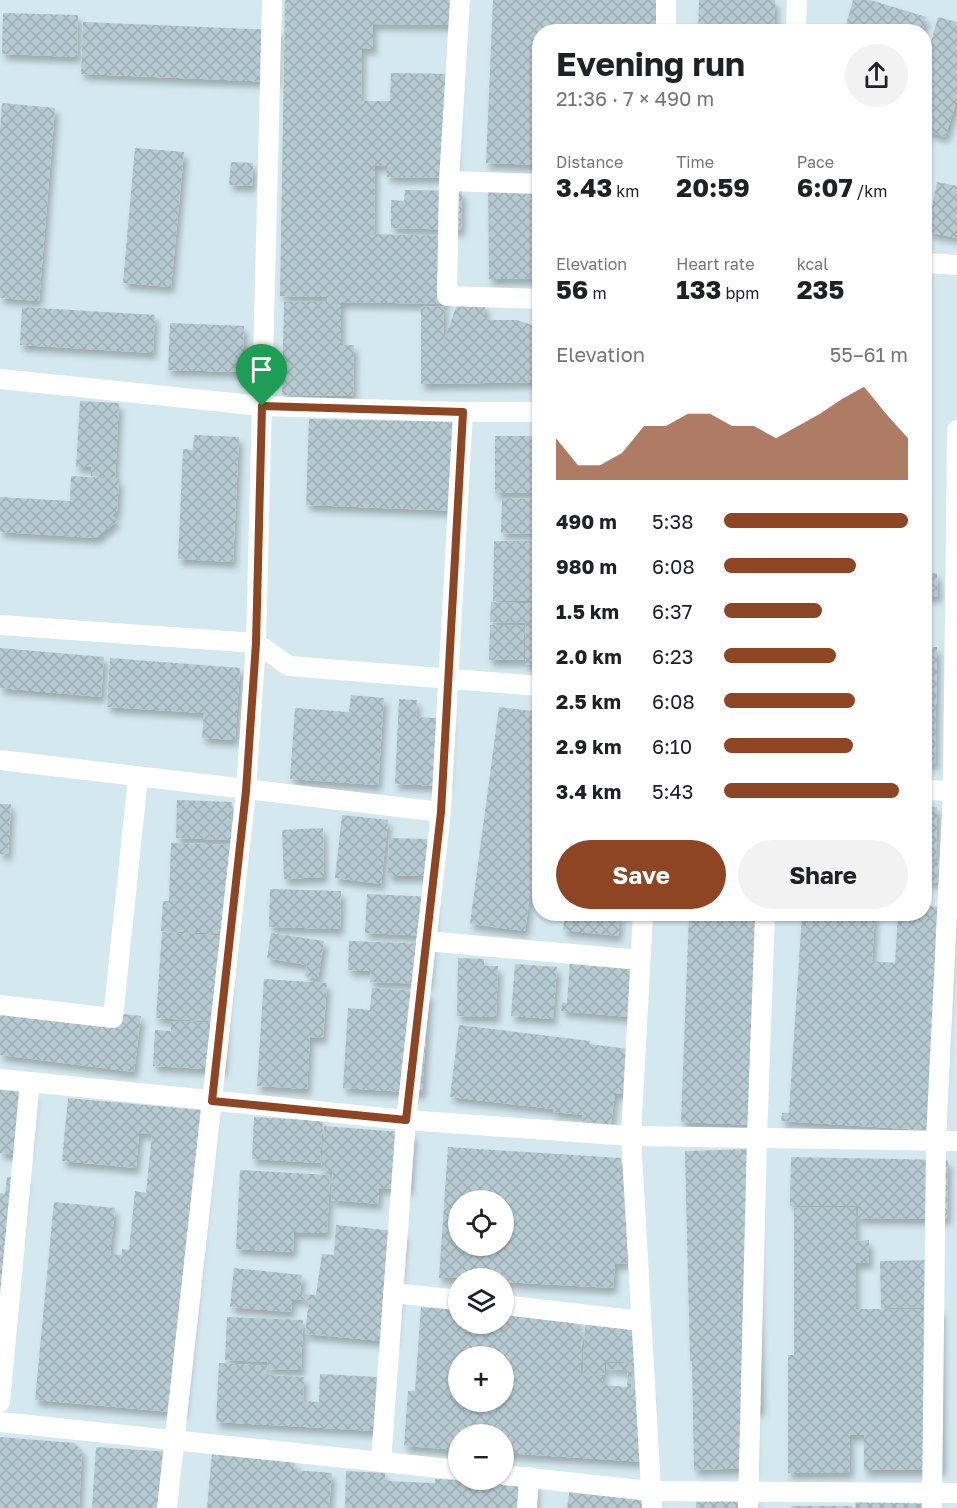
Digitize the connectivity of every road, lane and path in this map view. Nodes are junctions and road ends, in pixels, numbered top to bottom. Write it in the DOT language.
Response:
graph roads {
  1 [pos="272,0"];
  2 [pos="460,0"];
  3 [pos="666,0"];
  4 [pos="797,0"];
  5 [pos="666,24"];
  6 [pos="796,24"];
  7 [pos="449,181"];
  8 [pos="532,184"];
  9 [pos="932,263"];
  10 [pos="957,265"];
  11 [pos="532,299"];
  12 [pos="0,379"];
  13 [pos="262,406"];
  14 [pos="463,412"];
  15 [pos="532,412"];
  16 [pos="957,430"];
  17 [pos="0,625"];
  18 [pos="256,643"];
  19 [pos="448,680"];
  20 [pos="532,685"];
  21 [pos="0,760"];
  22 [pos="138,777"];
  23 [pos="932,790"];
  24 [pos="246,791"];
  25 [pos="955,791"];
  26 [pos="441,812"];
  27 [pos="643,921"];
  28 [pos="765,921"];
  29 [pos="426,941"];
  30 [pos="640,960"];
  31 [pos="0,1005"];
  32 [pos="0,1079"];
  33 [pos="30,1082"];
  34 [pos="212,1101"];
  35 [pos="406,1120"];
  36 [pos="632,1136"];
  37 [pos="757,1138"];
  38 [pos="936,1140"];
  39 [pos="957,1141"];
  40 [pos="393,1293"];
  41 [pos="448,1299"];
  42 [pos="514,1306"];
  43 [pos="641,1321"];
  44 [pos="0,1402"];
  45 [pos="0,1422"];
  46 [pos="174,1439"];
  47 [pos="381,1462"];
  48 [pos="448,1469"];
  49 [pos="514,1476"];
  50 [pos="529,1477"];
  51 [pos="957,1492"];
  52 [pos="651,1499"];
  53 [pos="748,1500"];
  54 [pos="932,1500"];
  55 [pos="167,1508"];
  56 [pos="527,1508"];
  1 -- 13 [label="street"];
  2 -- 7 [label="street"];
  3 -- 5 [label="street"];
  4 -- 6 [label="street"];
  7 -- 8 [label="street"];
  7 -- 11 [label="street"];
  9 -- 10 [label="street"];
  12 -- 13 [label="street"];
  13 -- 14 [label="street"];
  13 -- 18 [label="street"];
  14 -- 15 [label="street"];
  14 -- 19 [label="street"];
  16 -- 25 [label="street"];
  17 -- 18 [label="street"];
  18 -- 19 [label="street"];
  18 -- 24 [label="street"];
  19 -- 20 [label="street"];
  19 -- 26 [label="street"];
  21 -- 22 [label="street"];
  22 -- 24 [label="street"];
  22 -- 31 [label="street"];
  23 -- 25 [label="street"];
  24 -- 26 [label="street"];
  24 -- 34 [label="street"];
  25 -- 38 [label="street"];
  26 -- 29 [label="street"];
  27 -- 30 [label="street"];
  28 -- 37 [label="street"];
  29 -- 30 [label="street"];
  29 -- 35 [label="street"];
  30 -- 36 [label="street"];
  32 -- 33 [label="street"];
  33 -- 34 [label="street"];
  33 -- 44 [label="street"];
  34 -- 35 [label="street"];
  34 -- 46 [label="street"];
  35 -- 36 [label="street"];
  35 -- 40 [label="street"];
  36 -- 37 [label="street"];
  36 -- 43 [label="street"];
  37 -- 38 [label="street"];
  37 -- 53 [label="street"];
  38 -- 39 [label="street"];
  38 -- 54 [label="street"];
  40 -- 41 [label="street"];
  40 -- 47 [label="street"];
  42 -- 43 [label="street"];
  43 -- 52 [label="street"];
  45 -- 46 [label="street"];
  46 -- 47 [label="street"];
  46 -- 55 [label="street"];
  47 -- 48 [label="street"];
  49 -- 50 [label="street"];
  50 -- 52 [label="street"];
  50 -- 56 [label="street"];
  51 -- 54 [label="street"];
  52 -- 53 [label="street"];
  53 -- 54 [label="street"];
}
